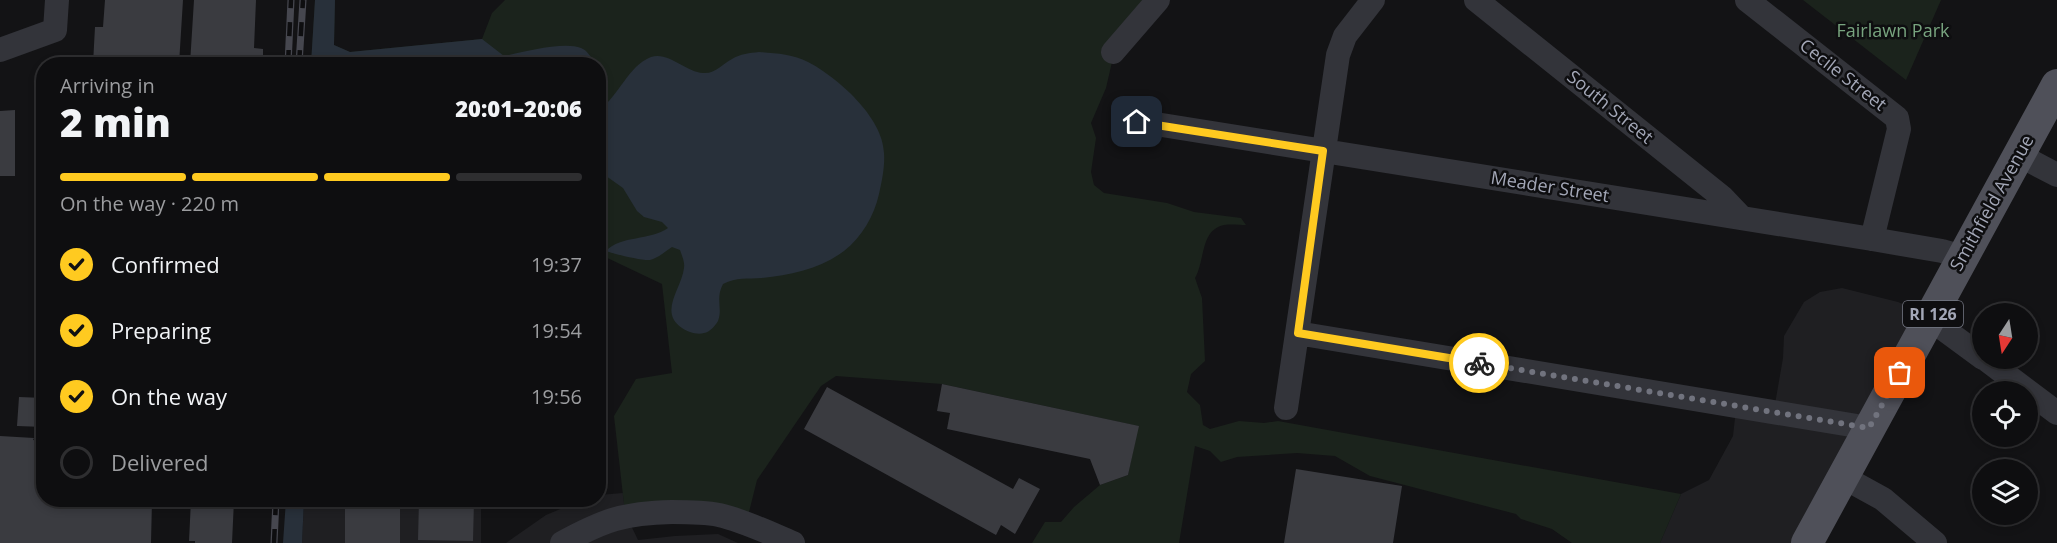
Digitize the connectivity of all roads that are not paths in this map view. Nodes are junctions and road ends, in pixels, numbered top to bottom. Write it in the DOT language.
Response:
graph roads {
  1 [pos="57,0"];
  2 [pos="1158,0"];
  3 [pos="1373,0"];
  4 [pos="1476,0"];
  5 [pos="1747,0"];
  6 [pos="0,50"];
  7 [pos="1113,52"];
  8 [pos="2057,85"];
  9 [pos="1137,122"];
  10 [pos="1323,151"];
  11 [pos="2019,155"];
  12 [pos="2057,175"];
  13 [pos="1742,218"];
  14 [pos="1872,239"];
  15 [pos="1963,257"];
  16 [pos="1930,318"];
  17 [pos="1298,333"];
  18 [pos="1972,349"];
  19 [pos="1999,369"];
  20 [pos="1286,408"];
  21 [pos="2057,413"];
  22 [pos="1869,428"];
  23 [pos="1843,477"];
  24 [pos="562,543"];
  25 [pos="793,543"];
  26 [pos="1807,543"];
  27 [pos="1935,543"];
  1 -- 6 [label="street"];
  2 -- 7 [label="street"];
  3 -- 10 [label="street"];
  4 -- 13 [label="street, South Street"];
  5 -- 14 [label="street, Cecile Street"];
  8 -- 11 [label="main road, Smithfield Avenue / RI 126"];
  9 -- 10 [label="street, Meader Street"];
  10 -- 13 [label="street, Meader Street"];
  10 -- 17 [label="street"];
  11 -- 12 [label="street"];
  11 -- 15 [label="main road, Smithfield Avenue / RI 126"];
  13 -- 14 [label="street, Meader Street"];
  14 -- 15 [label="street, Meader Street"];
  15 -- 16 [label="main road, Smithfield Avenue / RI 126"];
  16 -- 18 [label="street"];
  16 -- 22 [label="main road, Smithfield Avenue / RI 126"];
  17 -- 20 [label="street"];
  17 -- 22 [label="street"];
  19 -- 21 [label="street"];
  22 -- 23 [label="main road, Smithfield Avenue / RI 126"];
  23 -- 26 [label="main road, Smithfield Avenue / RI 126"];
  23 -- 27 [label="street"];
  24 -- 25 [label="street"];
}
